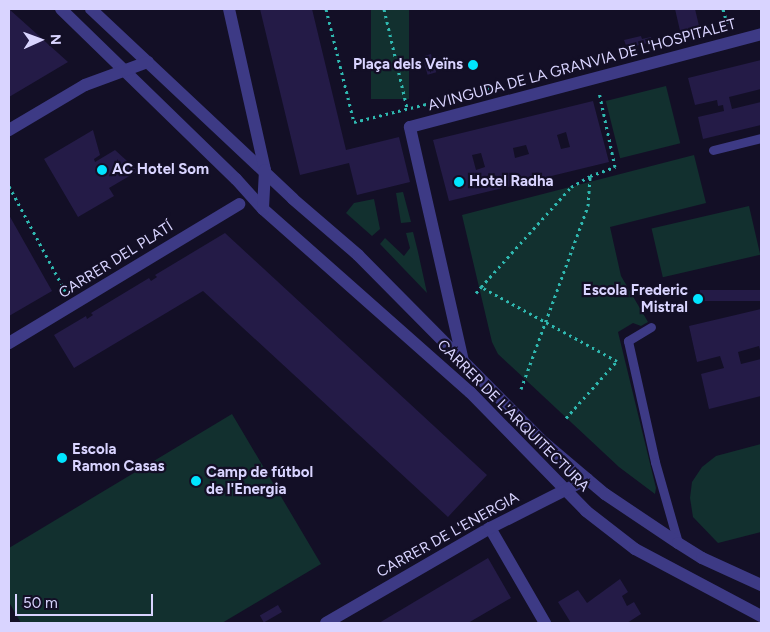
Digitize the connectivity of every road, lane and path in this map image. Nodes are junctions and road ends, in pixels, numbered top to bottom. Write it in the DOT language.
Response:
graph roads {
  1 [pos="61,9"];
  2 [pos="91,9"];
  3 [pos="229,9"];
  4 [pos="326,9"];
  5 [pos="384,9"];
  6 [pos="723,9"];
  7 [pos="719,30"];
  8 [pos="761,34"];
  9 [pos="148,62"];
  10 [pos="122,69"];
  11 [pos="496,87"];
  12 [pos="599,90"];
  13 [pos="407,108"];
  14 [pos="408,122"];
  15 [pos="9,130"];
  16 [pos="761,138"];
  17 [pos="714,150"];
  18 [pos="265,170"];
  19 [pos="590,176"];
  20 [pos="9,186"];
  21 [pos="239,204"];
  22 [pos="263,209"];
  23 [pos="481,287"];
  24 [pos="476,293"];
  25 [pos="73,305"];
  26 [pos="544,321"];
  27 [pos="651,327"];
  28 [pos="9,343"];
  29 [pos="463,361"];
  30 [pos="521,389"];
  31 [pos="566,418"];
  32 [pos="587,479"];
  33 [pos="563,489"];
  34 [pos="490,528"];
  35 [pos="678,543"];
  36 [pos="761,585"];
  37 [pos="761,616"];
  38 [pos="326,623"];
  39 [pos="545,623"];
  1 -- 10 [label="street, CARRER DE L'ARQUITECTURA"];
  2 -- 9 [label="street, CARRER DE L'ARQUITECTURA"];
  3 -- 18 [label="street"];
  4 -- 13 [label="path"];
  5 -- 13 [label="path"];
  6 -- 7 [label="path"];
  8 -- 14 [label="street, AVINGUDA DE LA GRANVIA DE L'HOSPITALET"];
  9 -- 10 [label="street"];
  9 -- 18 [label="street, CARRER DE L'ARQUITECTURA"];
  10 -- 15 [label="street"];
  10 -- 22 [label="street, CARRER DE L'ARQUITECTURA"];
  11 -- 13 [label="path"];
  12 -- 19 [label="path"];
  13 -- 14 [label="path"];
  14 -- 29 [label="street, CARRER DE L'ARQUITECTURA"];
  16 -- 17 [label="lane"];
  18 -- 22 [label="street"];
  18 -- 29 [label="street, CARRER DE L'ARQUITECTURA"];
  19 -- 23 [label="path"];
  19 -- 26 [label="path"];
  20 -- 25 [label="path"];
  21 -- 25 [label="street, CARRER DEL PLATÍ"];
  22 -- 33 [label="street, CARRER DE L'ARQUITECTURA"];
  23 -- 24 [label="path"];
  23 -- 26 [label="path"];
  25 -- 28 [label="street, CARRER DEL PLATÍ"];
  26 -- 30 [label="path"];
  26 -- 31 [label="path"];
  27 -- 35 [label="lane"];
  29 -- 32 [label="street, CARRER DE L'ARQUITECTURA"];
  32 -- 33 [label="street, CARRER DE L'ENERGIA"];
  32 -- 35 [label="street, CARRER DE L'ARQUITECTURA"];
  33 -- 34 [label="street, CARRER DE L'ENERGIA"];
  33 -- 37 [label="street, CARRER DE L'ARQUITECTURA"];
  34 -- 38 [label="street, CARRER DE L'ENERGIA"];
  34 -- 39 [label="street"];
  35 -- 36 [label="street, CARRER DE L'ARQUITECTURA"];
}
